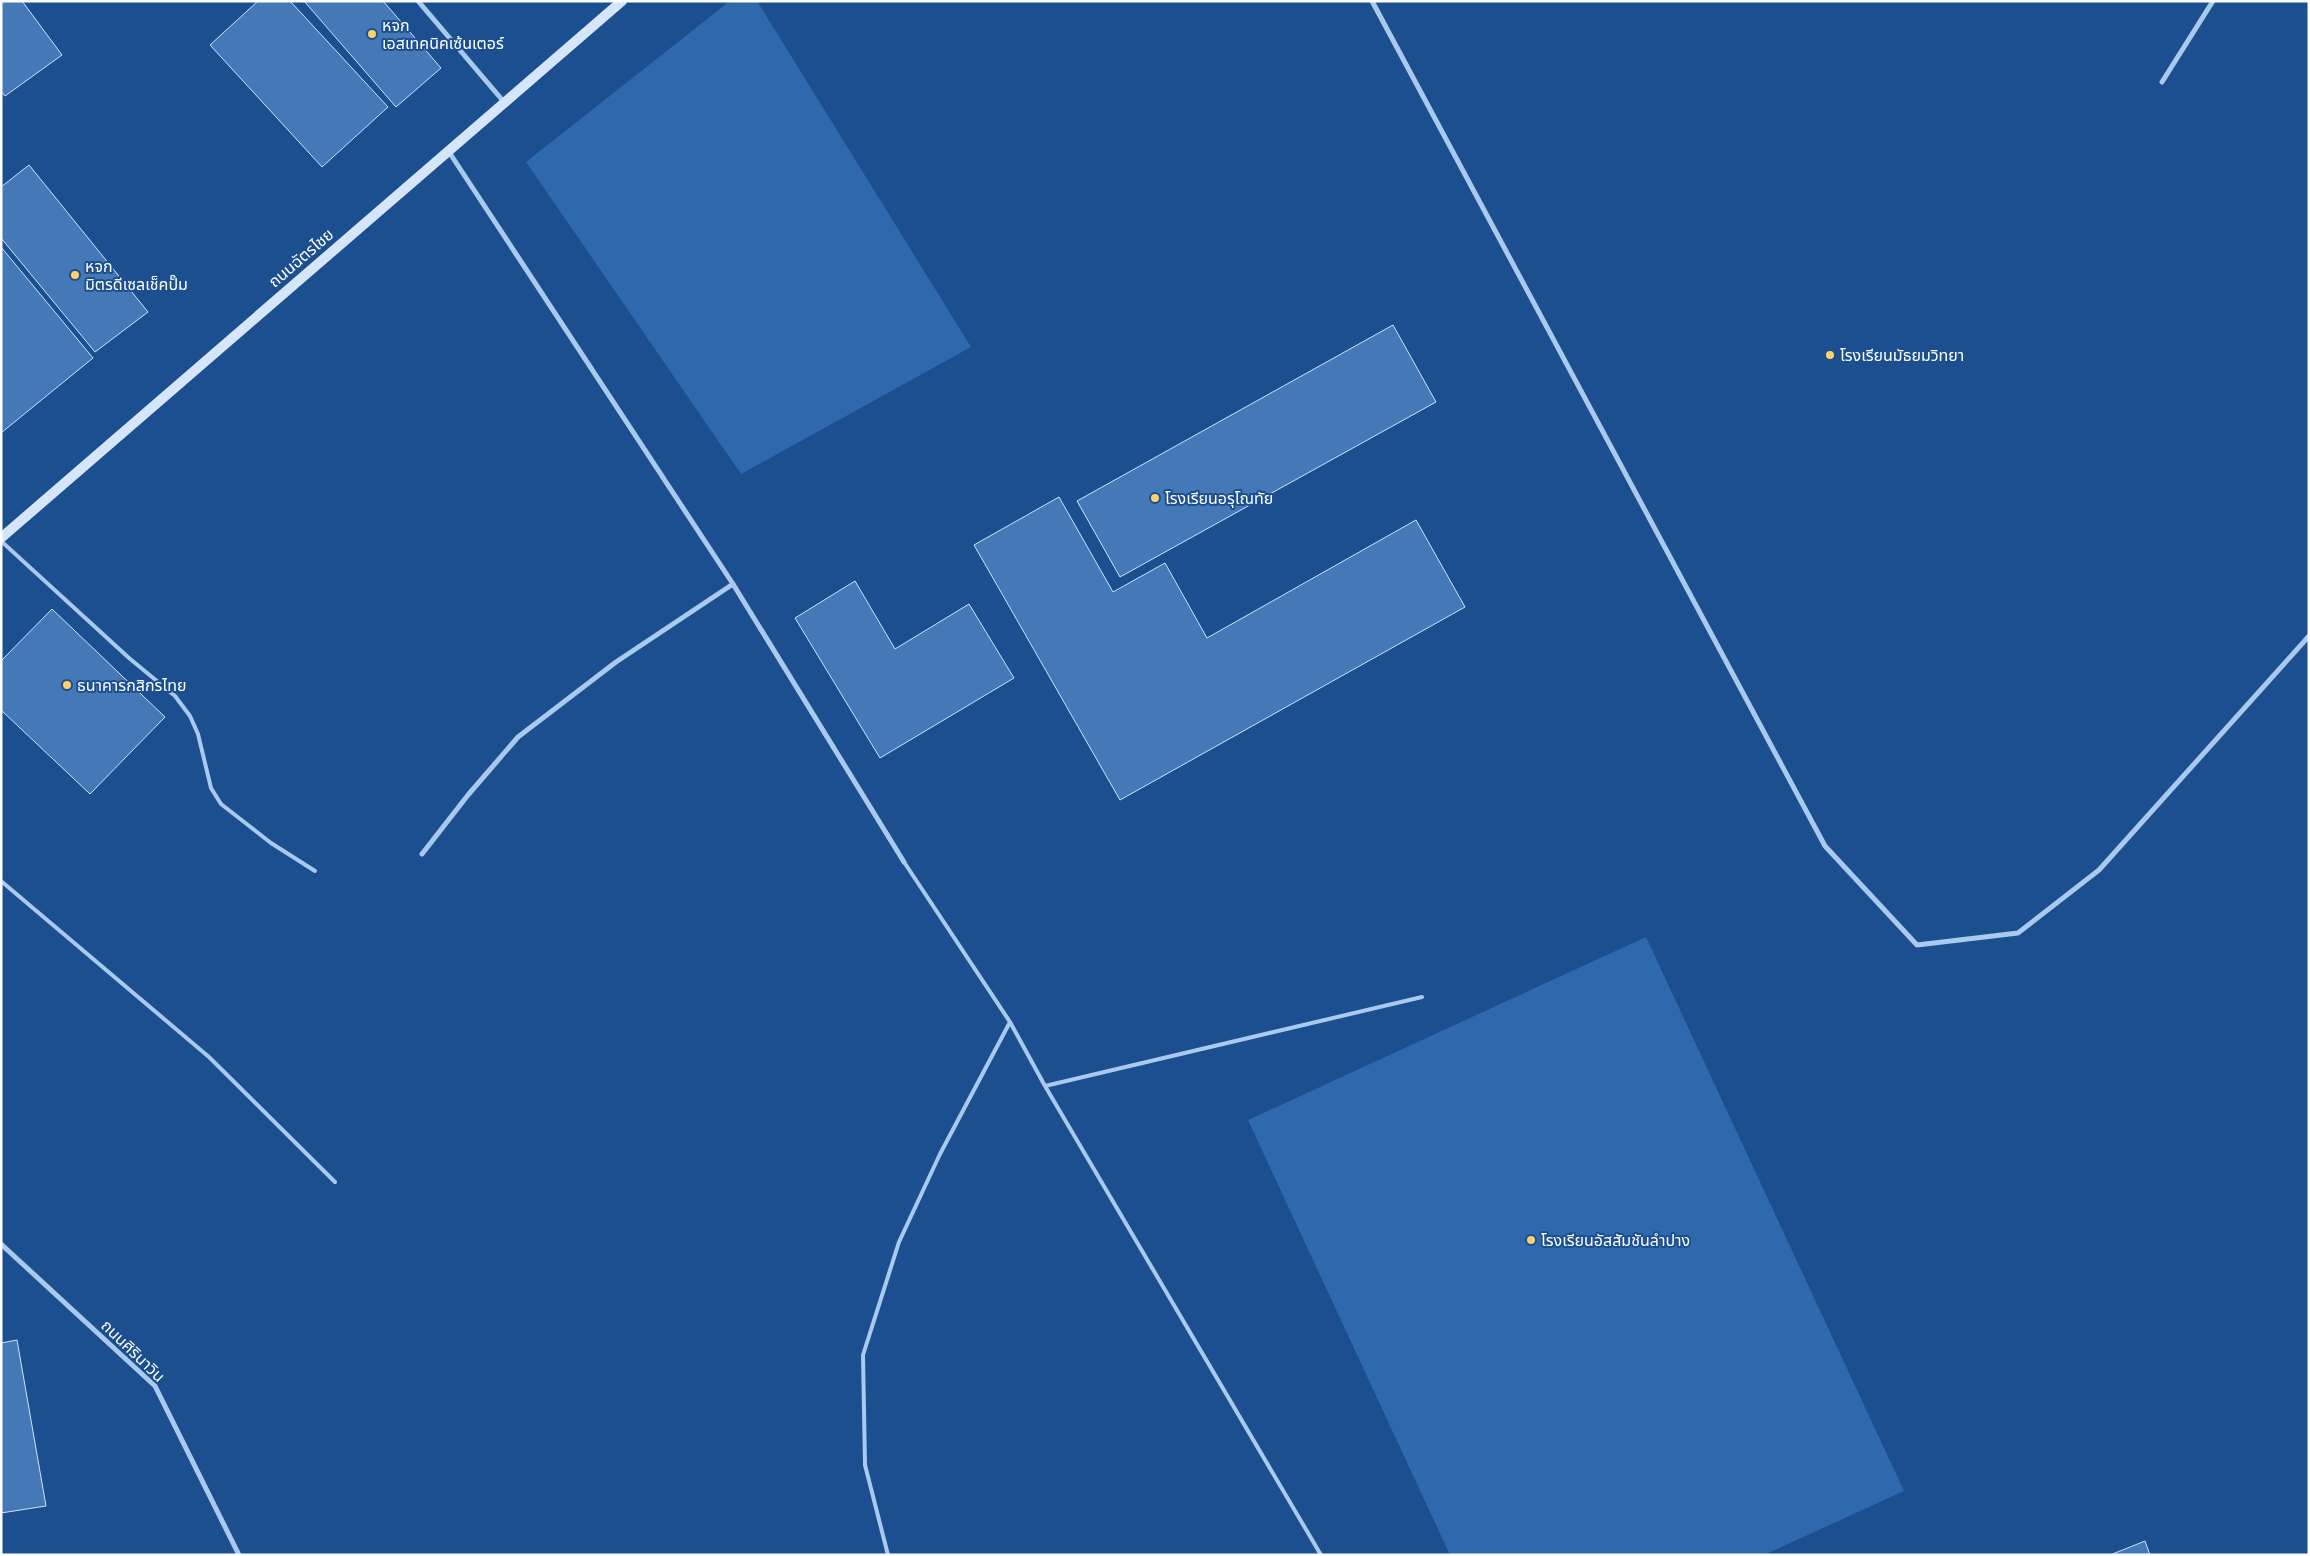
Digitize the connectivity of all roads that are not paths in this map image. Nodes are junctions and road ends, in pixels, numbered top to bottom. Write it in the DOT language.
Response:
graph roads {
  1 [pos="418,1"];
  2 [pos="622,1"];
  3 [pos="1372,1"];
  4 [pos="2213,1"];
  5 [pos="2162,82"];
  6 [pos="504,102"];
  7 [pos="448,150"];
  8 [pos="1,540"];
  9 [pos="733,584"];
  10 [pos="2309,636"];
  11 [pos="422,854"];
  12 [pos="904,862"];
  13 [pos="316,871"];
  14 [pos="1,881"];
  15 [pos="1422,997"];
  16 [pos="1010,1022"];
  17 [pos="1045,1086"];
  18 [pos="336,1182"];
  19 [pos="1,1244"];
  20 [pos="240,1555"];
  21 [pos="888,1555"];
  22 [pos="1321,1555"];
  1 -- 6 [label="street"];
  2 -- 6 [label="main road, ถนนฉัตรไชย"];
  3 -- 10 [label="street"];
  4 -- 5 [label="street"];
  6 -- 7 [label="main road, ถนนฉัตรไชย"];
  7 -- 8 [label="main road, ถนนฉัตรไชย"];
  7 -- 9 [label="street"];
  8 -- 13 [label="lane"];
  9 -- 11 [label="street"];
  9 -- 12 [label="street"];
  12 -- 16 [label="lane"];
  14 -- 18 [label="lane"];
  15 -- 17 [label="lane"];
  16 -- 17 [label="lane"];
  16 -- 21 [label="lane"];
  17 -- 22 [label="lane"];
  19 -- 20 [label="street, ถนนศิรินาวิน"];
}
